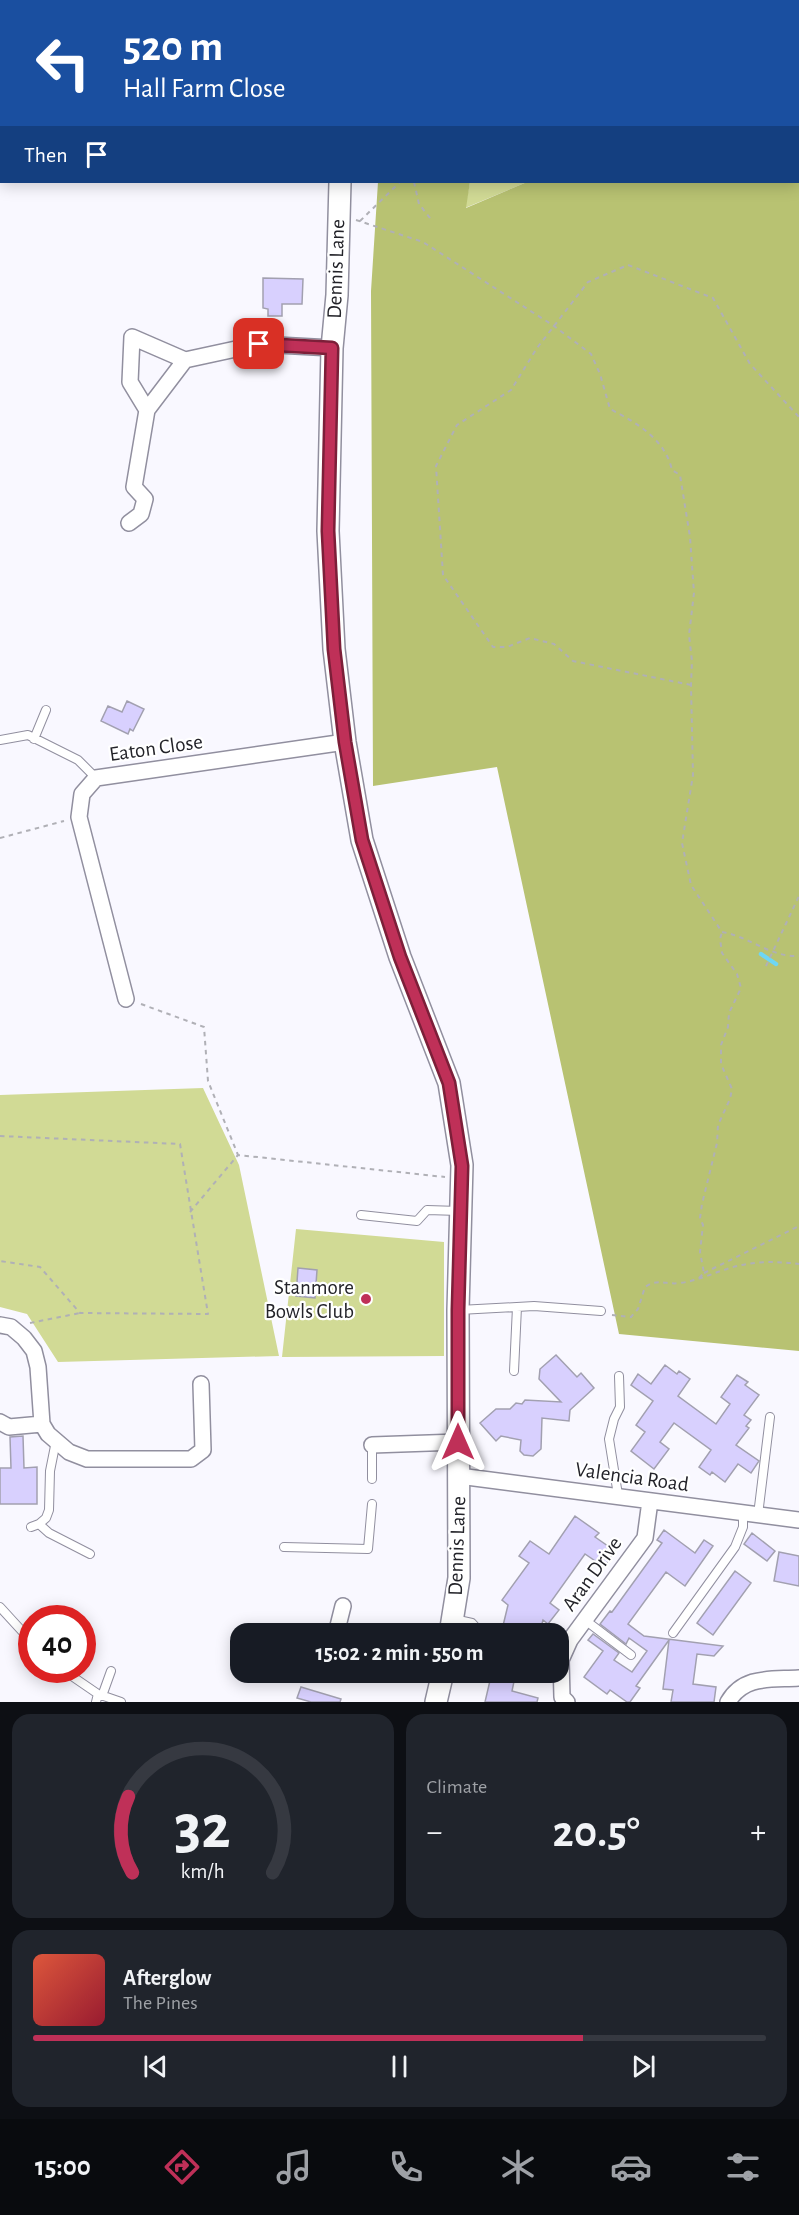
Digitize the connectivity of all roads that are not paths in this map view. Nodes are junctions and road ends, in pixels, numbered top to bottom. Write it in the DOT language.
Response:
graph roads {
  1 [pos="340,183"];
  2 [pos="332,348"];
  3 [pos="185,360"];
  4 [pos="147,410"];
  5 [pos="129,523"];
  6 [pos="46,710"];
  7 [pos="34,739"];
  8 [pos="0,740"];
  9 [pos="345,742"];
  10 [pos="96,778"];
  11 [pos="126,999"];
  12 [pos="460,1211"];
  13 [pos="361,1215"];
  14 [pos="517,1307"];
  15 [pos="458,1310"];
  16 [pos="601,1311"];
  17 [pos="5,1326"];
  18 [pos="514,1371"];
  19 [pos="619,1376"];
  20 [pos="201,1384"];
  21 [pos="770,1417"];
  22 [pos="0,1422"];
  23 [pos="42,1424"];
  24 [pos="56,1441"];
  25 [pos="458,1442"];
  26 [pos="372,1444"];
  27 [pos="459,1476"];
  28 [pos="372,1479"];
  29 [pos="618,1495"];
  30 [pos="650,1501"];
  31 [pos="372,1504"];
  32 [pos="751,1514"];
  33 [pos="799,1520"];
  34 [pos="284,1547"];
  35 [pos="90,1554"];
  36 [pos="343,1606"];
  37 [pos="0,1607"];
  38 [pos="585,1620"];
  39 [pos="339,1623"];
  40 [pos="452,1623"];
  41 [pos="18,1627"];
  42 [pos="673,1633"];
  43 [pos="631,1655"];
  44 [pos="111,1671"];
  45 [pos="799,1678"];
  46 [pos="80,1683"];
  47 [pos="440,1683"];
  48 [pos="99,1698"];
  49 [pos="121,1702"];
  50 [pos="436,1702"];
  51 [pos="567,1702"];
  52 [pos="728,1702"];
  1 -- 2 [label="street, Dennis Lane"];
  2 -- 3 [label="street"];
  2 -- 9 [label="street, Dennis Lane"];
  3 -- 4 [label="street"];
  3 -- 4 [label="street"];
  4 -- 5 [label="street"];
  6 -- 7 [label="lane"];
  7 -- 8 [label="lane"];
  7 -- 10 [label="lane"];
  9 -- 10 [label="street, Eaton Close"];
  9 -- 12 [label="street, Dennis Lane"];
  10 -- 11 [label="street, Eaton Close"];
  12 -- 13 [label="lane"];
  12 -- 15 [label="street, Dennis Lane"];
  14 -- 15 [label="lane"];
  14 -- 16 [label="lane"];
  14 -- 18 [label="lane"];
  15 -- 25 [label="street, Dennis Lane"];
  17 -- 23 [label="street"];
  19 -- 29 [label="lane"];
  20 -- 24 [label="street"];
  21 -- 32 [label="lane"];
  22 -- 23 [label="street"];
  23 -- 24 [label="street"];
  24 -- 35 [label="lane"];
  25 -- 26 [label="street"];
  25 -- 27 [label="street, Dennis Lane"];
  26 -- 28 [label="lane"];
  27 -- 29 [label="street, Valencia Road"];
  27 -- 40 [label="street, Dennis Lane"];
  29 -- 30 [label="street, Valencia Road"];
  30 -- 32 [label="street, Valencia Road"];
  30 -- 38 [label="street, Aran Drive"];
  31 -- 34 [label="lane"];
  32 -- 33 [label="street, Valencia Road"];
  32 -- 42 [label="lane"];
  36 -- 39 [label="street"];
  37 -- 41 [label="lane"];
  38 -- 43 [label="lane"];
  38 -- 51 [label="street, Aran Drive"];
  44 -- 48 [label="lane"];
  45 -- 52 [label="street"];
  46 -- 48 [label="lane"];
  47 -- 50 [label="street"];
  48 -- 49 [label="lane"];
}
